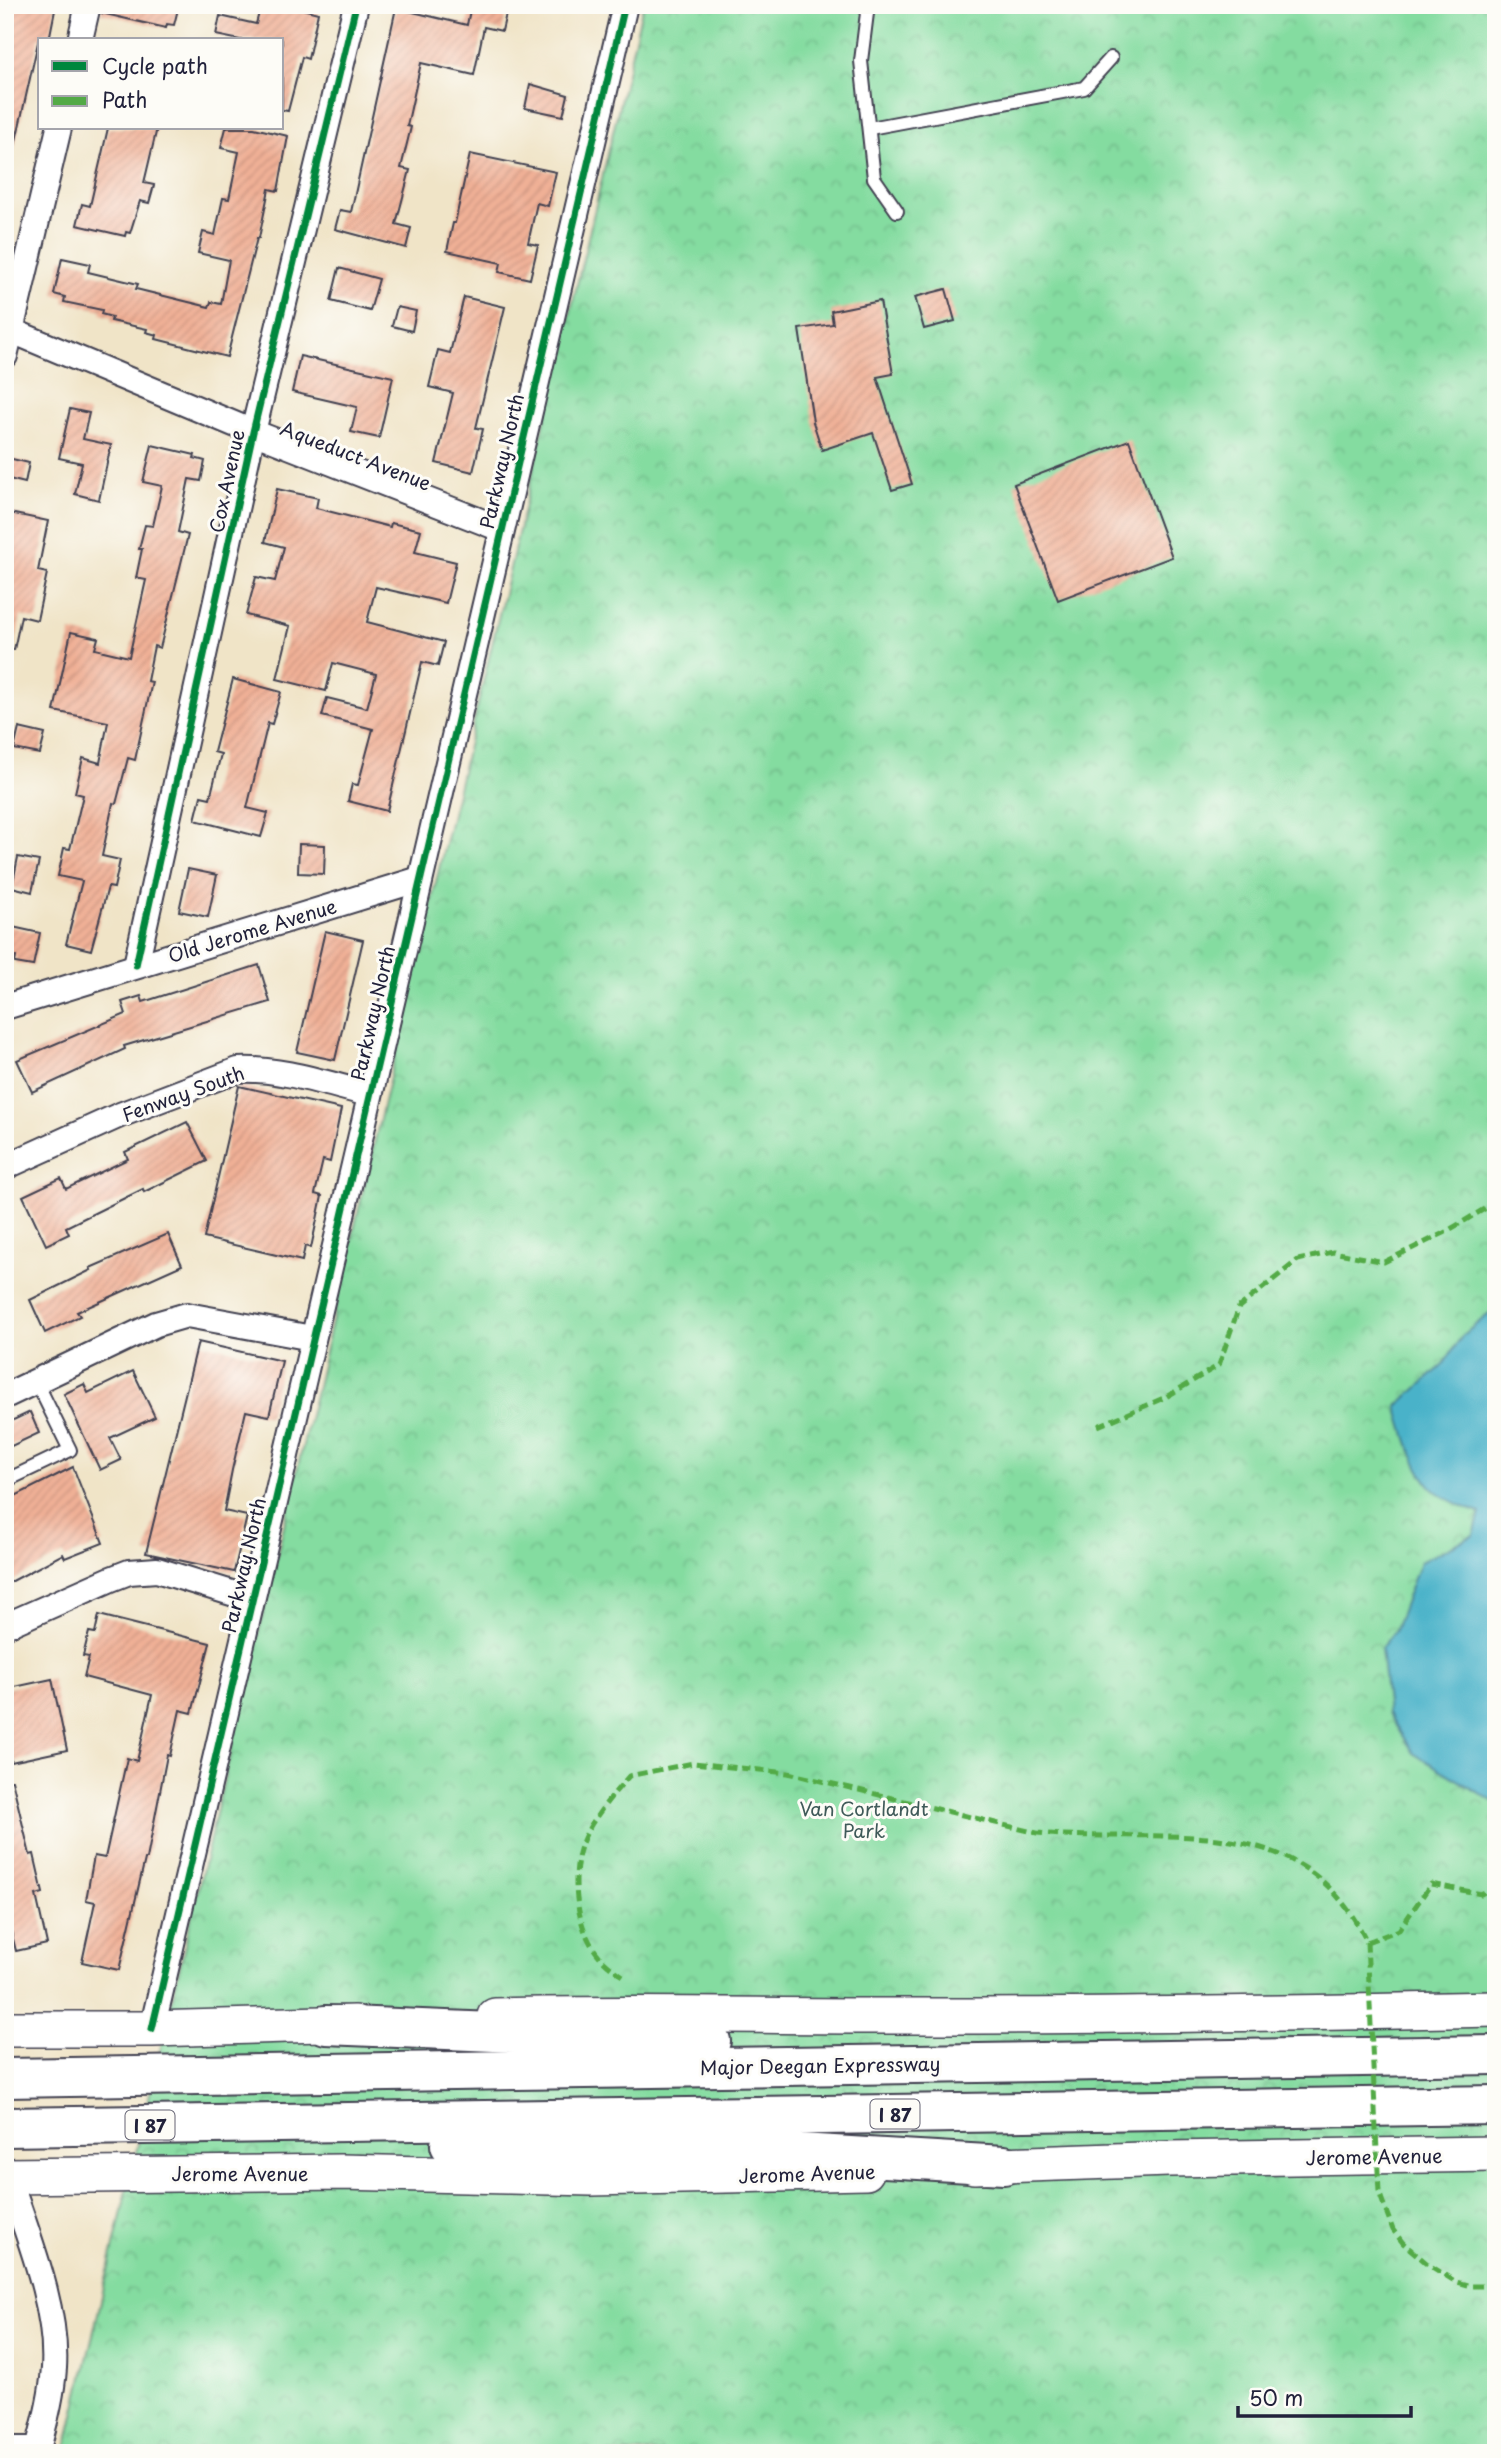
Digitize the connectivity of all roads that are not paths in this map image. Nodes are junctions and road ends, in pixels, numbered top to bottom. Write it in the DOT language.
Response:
graph roads {
  1 [pos="88,5"];
  2 [pos="356,5"];
  3 [pos="625,5"];
  4 [pos="868,5"];
  5 [pos="80,38"];
  6 [pos="1111,58"];
  7 [pos="870,128"];
  8 [pos="58,130"];
  9 [pos="897,211"];
  10 [pos="8,330"];
  11 [pos="5,356"];
  12 [pos="253,432"];
  13 [pos="502,529"];
  14 [pos="420,879"];
  15 [pos="136,965"];
  16 [pos="5,1007"];
  17 [pos="369,1094"];
  18 [pos="5,1167"];
  19 [pos="312,1338"];
  20 [pos="37,1383"];
  21 [pos="5,1396"];
  22 [pos="5,1481"];
  23 [pos="251,1599"];
  24 [pos="5,1626"];
  25 [pos="1496,2009"];
  26 [pos="326,2025"];
  27 [pos="5,2029"];
  28 [pos="152,2029"];
  29 [pos="1496,2055"];
  30 [pos="922,2063"];
  31 [pos="5,2078"];
  32 [pos="1496,2105"];
  33 [pos="295,2124"];
  34 [pos="5,2127"];
  35 [pos="1496,2154"];
  36 [pos="1004,2165"];
  37 [pos="7,2176"];
  38 [pos="5,2449"];
  39 [pos="38,2451"];
  1 -- 5 [label="street"];
  2 -- 12 [label="street, Cox Avenue"];
  3 -- 13 [label="street, Parkway North"];
  4 -- 7 [label="lane"];
  6 -- 7 [label="lane"];
  7 -- 9 [label="lane"];
  8 -- 10 [label="street"];
  10 -- 11 [label="street"];
  10 -- 12 [label="street, Aqueduct Avenue"];
  12 -- 13 [label="street, Aqueduct Avenue"];
  12 -- 15 [label="street, Cox Avenue"];
  13 -- 14 [label="street, Parkway North"];
  14 -- 15 [label="street, Old Jerome Avenue"];
  14 -- 17 [label="street, Parkway North"];
  15 -- 16 [label="street, Old Jerome Avenue"];
  17 -- 18 [label="street, Fenway South"];
  17 -- 19 [label="street, Parkway North"];
  19 -- 20 [label="street"];
  19 -- 23 [label="street, Parkway North"];
  20 -- 21 [label="street"];
  20 -- 22 [label="lane"];
  23 -- 24 [label="street"];
  23 -- 28 [label="street, Parkway North"];
  25 -- 26 [label="main road"];
  26 -- 28 [label="main road"];
  26 -- 30 [label="highway"];
  27 -- 28 [label="main road"];
  29 -- 30 [label="highway, Major Deegan Expressway"];
  30 -- 31 [label="highway, Major Deegan Expressway"];
  32 -- 33 [label="highway, I 87"];
  33 -- 34 [label="highway, I 87"];
  33 -- 36 [label="highway"];
  35 -- 36 [label="main road, Jerome Avenue"];
  36 -- 37 [label="main road, Jerome Avenue"];
  37 -- 39 [label="street"];
  38 -- 39 [label="street"];
}
